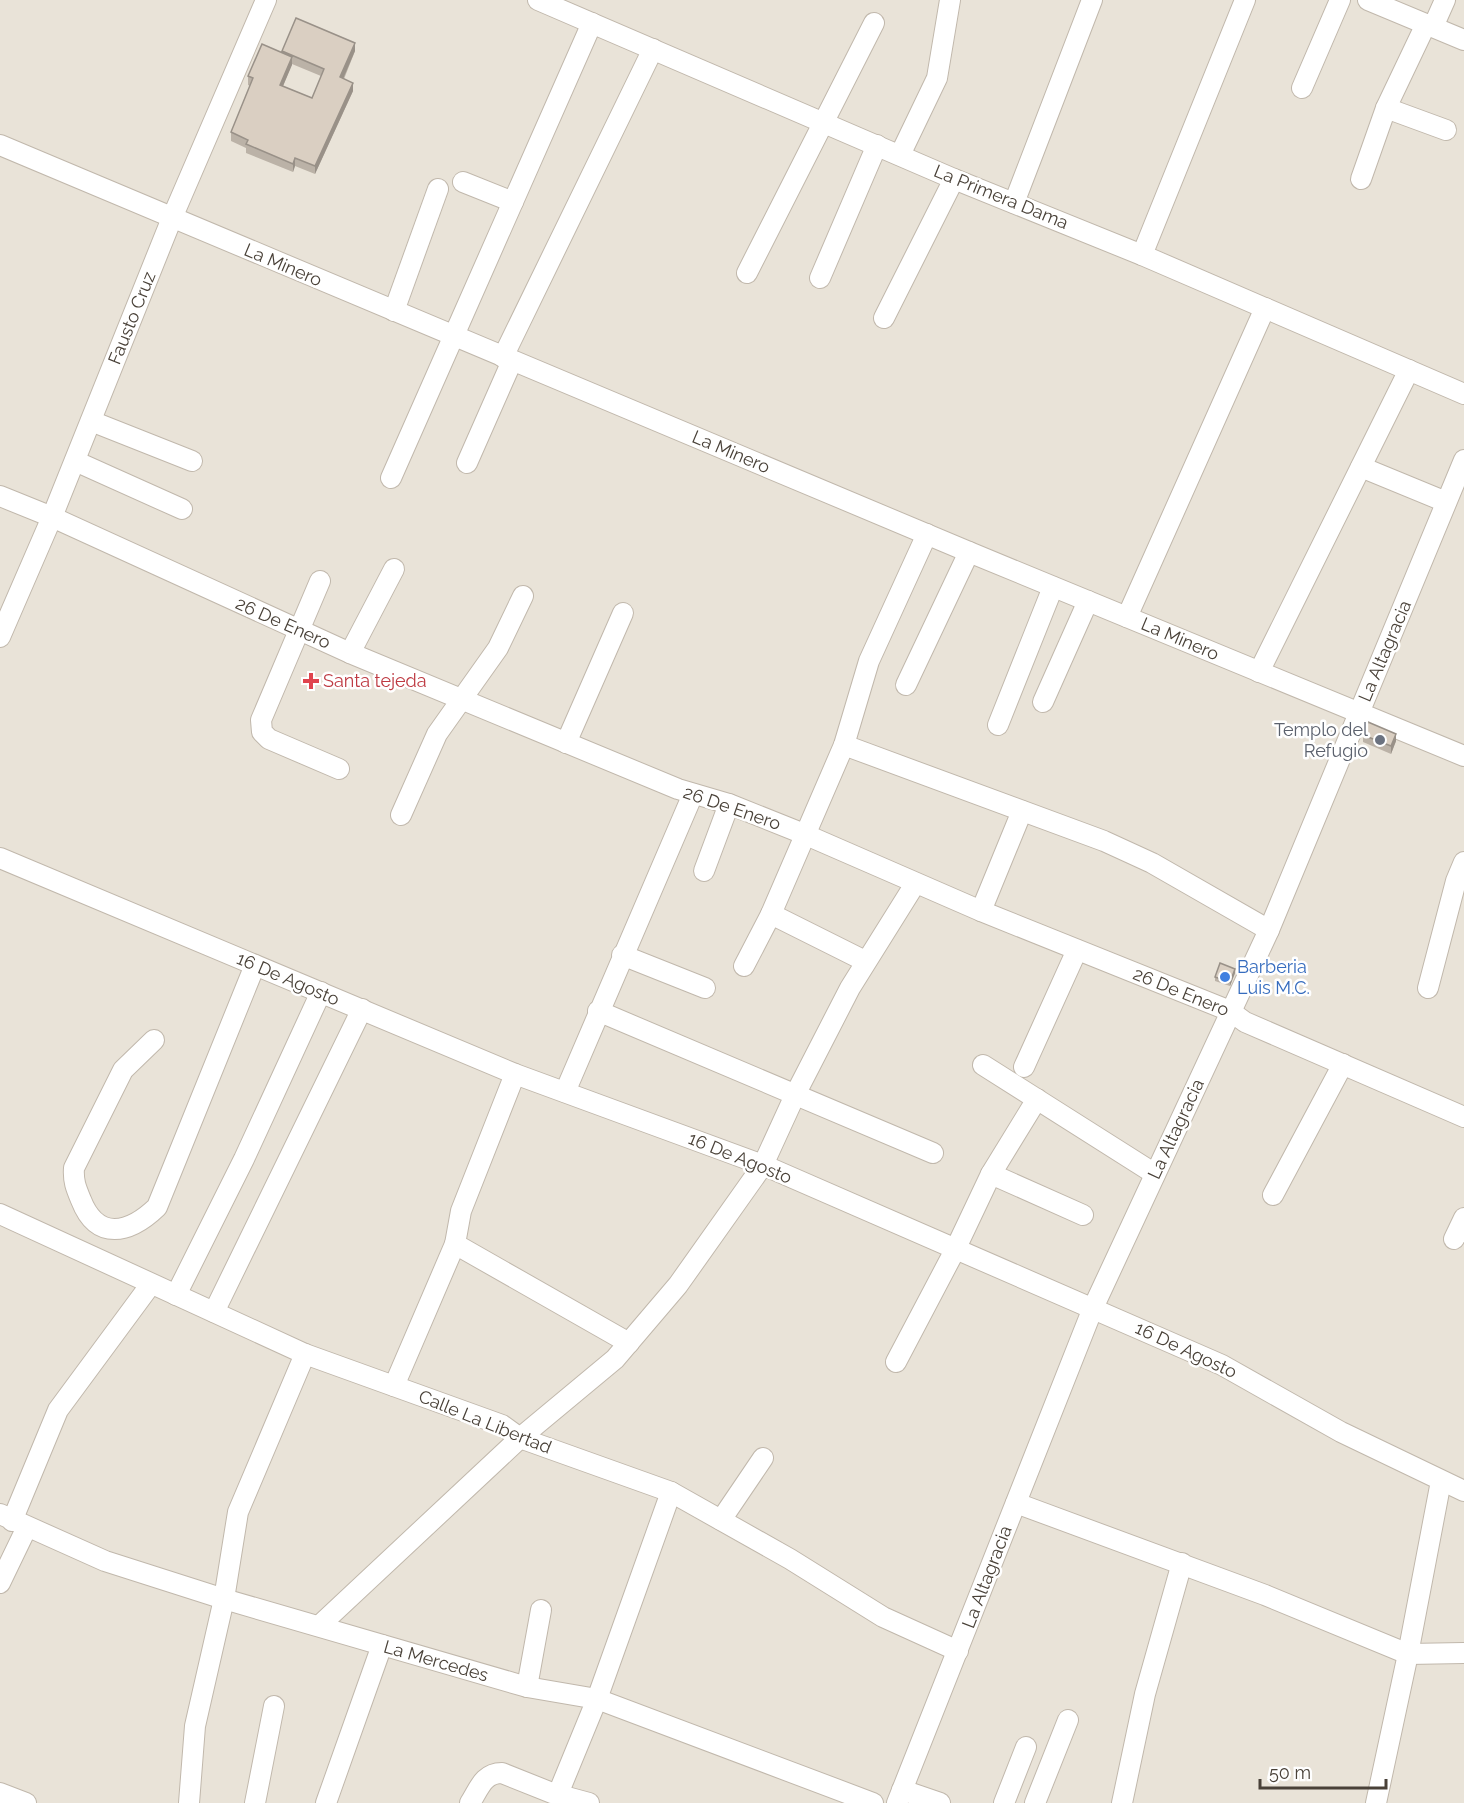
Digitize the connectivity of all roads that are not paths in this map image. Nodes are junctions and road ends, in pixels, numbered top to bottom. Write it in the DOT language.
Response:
graph roads {
  1 [pos="266,0"];
  2 [pos="538,0"];
  3 [pos="950,0"];
  4 [pos="1092,0"];
  5 [pos="1245,0"];
  6 [pos="1340,0"];
  7 [pos="1368,0"];
  8 [pos="1445,0"];
  9 [pos="1404,7"];
  10 [pos="592,23"];
  11 [pos="874,23"];
  12 [pos="1429,26"];
  13 [pos="1464,40"];
  14 [pos="653,49"];
  15 [pos="1302,88"];
  16 [pos="1386,108"];
  17 [pos="824,123"];
  18 [pos="1446,130"];
  19 [pos="0,145"];
  20 [pos="877,145"];
  21 [pos="900,155"];
  22 [pos="954,179"];
  23 [pos="1361,179"];
  24 [pos="462,182"];
  25 [pos="438,189"];
  26 [pos="513,202"];
  27 [pos="1014,203"];
  28 [pos="172,218"];
  29 [pos="1142,255"];
  30 [pos="747,273"];
  31 [pos="820,278"];
  32 [pos="1266,308"];
  33 [pos="394,311"];
  34 [pos="884,318"];
  35 [pos="454,336"];
  36 [pos="508,359"];
  37 [pos="1409,370"];
  38 [pos="1464,394"];
  39 [pos="91,421"];
  40 [pos="1464,460"];
  41 [pos="75,461"];
  42 [pos="192,461"];
  43 [pos="467,463"];
  44 [pos="1361,467"];
  45 [pos="391,478"];
  46 [pos="0,496"];
  47 [pos="1446,502"];
  48 [pos="182,509"];
  49 [pos="52,517"];
  50 [pos="927,534"];
  51 [pos="969,552"];
  52 [pos="394,569"];
  53 [pos="320,581"];
  54 [pos="1053,587"];
  55 [pos="524,596"];
  56 [pos="1088,601"];
  57 [pos="623,613"];
  58 [pos="1127,617"];
  59 [pos="298,630"];
  60 [pos="0,637"];
  61 [pos="350,653"];
  62 [pos="1259,672"];
  63 [pos="906,685"];
  64 [pos="463,700"];
  65 [pos="1043,702"];
  66 [pos="1359,714"];
  67 [pos="998,725"];
  68 [pos="566,743"];
  69 [pos="844,745"];
  70 [pos="1464,756"];
  71 [pos="339,769"];
  72 [pos="693,794"];
  73 [pos="729,804"];
  74 [pos="1022,811"];
  75 [pos="401,815"];
  76 [pos="804,834"];
  77 [pos="0,858"];
  78 [pos="1464,862"];
  79 [pos="704,871"];
  80 [pos="915,884"];
  81 [pos="981,912"];
  82 [pos="771,914"];
  83 [pos="1269,930"];
  84 [pos="1077,950"];
  85 [pos="622,955"];
  86 [pos="866,962"];
  87 [pos="255,965"];
  88 [pos="744,966"];
  89 [pos="705,988"];
  90 [pos="1428,988"];
  91 [pos="321,993"];
  92 [pos="362,1009"];
  93 [pos="598,1011"];
  94 [pos="1230,1011"];
  95 [pos="154,1040"];
  96 [pos="1343,1064"];
  97 [pos="983,1065"];
  98 [pos="1024,1067"];
  99 [pos="515,1074"];
  100 [pos="564,1092"];
  101 [pos="796,1093"];
  102 [pos="1037,1100"];
  103 [pos="1464,1117"];
  104 [pos="933,1152"];
  105 [pos="763,1166"];
  106 [pos="991,1174"];
  107 [pos="1155,1174"];
  108 [pos="1273,1195"];
  109 [pos="0,1214"];
  110 [pos="1083,1215"];
  111 [pos="1464,1218"];
  112 [pos="1454,1239"];
  113 [pos="455,1244"];
  114 [pos="955,1250"];
  115 [pos="151,1284"];
  116 [pos="176,1295"];
  117 [pos="1093,1308"];
  118 [pos="214,1312"];
  119 [pos="629,1343"];
  120 [pos="305,1354"];
  121 [pos="896,1362"];
  122 [pos="394,1386"];
  123 [pos="520,1438"];
  124 [pos="763,1458"];
  125 [pos="1441,1481"];
  126 [pos="1464,1491"];
  127 [pos="671,1492"];
  128 [pos="1016,1503"];
  129 [pos="721,1520"];
  130 [pos="13,1521"];
  131 [pos="1182,1563"];
  132 [pos="0,1583"];
  133 [pos="224,1599"];
  134 [pos="541,1610"];
  135 [pos="319,1626"];
  136 [pos="382,1646"];
  137 [pos="958,1651"];
  138 [pos="1464,1653"];
  139 [pos="1408,1654"];
  140 [pos="527,1687"];
  141 [pos="597,1699"];
  142 [pos="274,1706"];
  143 [pos="1068,1720"];
  144 [pos="1026,1747"];
  145 [pos="0,1793"];
  146 [pos="558,1794"];
  147 [pos="900,1796"];
  148 [pos="26,1803"];
  149 [pos="189,1803"];
  150 [pos="255,1803"];
  151 [pos="326,1803"];
  152 [pos="470,1803"];
  153 [pos="589,1803"];
  154 [pos="873,1803"];
  155 [pos="940,1803"];
  156 [pos="1004,1803"];
  157 [pos="1035,1803"];
  158 [pos="1122,1803"];
  159 [pos="1376,1803"];
  1 -- 28 [label="street, Fausto Cruz"];
  2 -- 10 [label="street, La Primera Dama"];
  3 -- 21 [label="street"];
  4 -- 27 [label="street"];
  5 -- 29 [label="street"];
  6 -- 15 [label="street"];
  7 -- 9 [label="street"];
  8 -- 12 [label="street"];
  9 -- 12 [label="street"];
  10 -- 14 [label="street, La Primera Dama"];
  10 -- 26 [label="street"];
  11 -- 17 [label="street"];
  12 -- 13 [label="street"];
  12 -- 16 [label="street"];
  14 -- 17 [label="street, La Primera Dama"];
  14 -- 36 [label="street"];
  16 -- 18 [label="street"];
  16 -- 23 [label="street"];
  17 -- 20 [label="street, La Primera Dama"];
  17 -- 30 [label="street"];
  19 -- 28 [label="street, La Minero"];
  20 -- 21 [label="street, La Primera Dama"];
  20 -- 31 [label="street"];
  21 -- 22 [label="street, La Primera Dama"];
  22 -- 27 [label="street, La Primera Dama"];
  22 -- 34 [label="street"];
  24 -- 26 [label="street"];
  25 -- 33 [label="street"];
  26 -- 35 [label="street"];
  27 -- 29 [label="street, La Primera Dama"];
  28 -- 33 [label="street, La Minero"];
  28 -- 39 [label="street, Fausto Cruz"];
  29 -- 32 [label="street, La Primera Dama"];
  32 -- 37 [label="street, La Primera Dama"];
  32 -- 58 [label="street"];
  33 -- 35 [label="street, La Minero"];
  35 -- 36 [label="street, La Minero"];
  35 -- 45 [label="street"];
  36 -- 43 [label="street"];
  36 -- 50 [label="street, La Minero"];
  37 -- 38 [label="street, La Primera Dama"];
  37 -- 44 [label="street"];
  39 -- 41 [label="street, Fausto Cruz"];
  39 -- 42 [label="street"];
  40 -- 47 [label="street, La Altagracia"];
  41 -- 48 [label="street"];
  41 -- 49 [label="street, Fausto Cruz"];
  44 -- 47 [label="street"];
  44 -- 62 [label="street"];
  46 -- 49 [label="street, 26 De Enero"];
  47 -- 66 [label="street, La Altagracia"];
  49 -- 59 [label="street, 26 De Enero"];
  49 -- 60 [label="street, Fausto Cruz"];
  50 -- 51 [label="street, La Minero"];
  50 -- 69 [label="street"];
  51 -- 54 [label="street, La Minero"];
  51 -- 63 [label="street"];
  52 -- 61 [label="street"];
  53 -- 59 [label="street"];
  54 -- 56 [label="street, La Minero"];
  54 -- 67 [label="street"];
  55 -- 64 [label="street"];
  56 -- 58 [label="street, La Minero"];
  56 -- 65 [label="street"];
  57 -- 68 [label="street"];
  58 -- 62 [label="street, La Minero"];
  59 -- 61 [label="street, 26 De Enero"];
  59 -- 71 [label="street"];
  61 -- 64 [label="street, 26 De Enero"];
  62 -- 66 [label="street, La Minero"];
  64 -- 68 [label="street, 26 De Enero"];
  64 -- 75 [label="street"];
  66 -- 70 [label="street, La Minero"];
  66 -- 83 [label="street, La Altagracia"];
  68 -- 72 [label="street, 26 De Enero"];
  69 -- 74 [label="street"];
  69 -- 76 [label="street"];
  72 -- 73 [label="street, 26 De Enero"];
  72 -- 85 [label="street"];
  73 -- 76 [label="street, 26 De Enero"];
  73 -- 79 [label="street"];
  74 -- 81 [label="street"];
  74 -- 83 [label="street"];
  76 -- 80 [label="street, 26 De Enero"];
  76 -- 82 [label="street"];
  77 -- 87 [label="street, 16 De Agosto"];
  78 -- 90 [label="street"];
  80 -- 81 [label="street, 26 De Enero"];
  80 -- 86 [label="street"];
  81 -- 84 [label="street, 26 De Enero"];
  82 -- 86 [label="street"];
  82 -- 88 [label="street"];
  83 -- 94 [label="street, La Altagracia"];
  84 -- 94 [label="street, 26 De Enero"];
  84 -- 98 [label="street"];
  85 -- 89 [label="street"];
  85 -- 93 [label="street"];
  86 -- 101 [label="street"];
  87 -- 91 [label="street, 16 De Agosto"];
  87 -- 95 [label="street"];
  91 -- 92 [label="street, 16 De Agosto"];
  91 -- 116 [label="street"];
  92 -- 99 [label="street, 16 De Agosto"];
  92 -- 118 [label="street"];
  93 -- 100 [label="street"];
  93 -- 101 [label="street"];
  94 -- 96 [label="street, 26 De Enero"];
  94 -- 107 [label="street, La Altagracia"];
  96 -- 103 [label="street, 26 De Enero"];
  96 -- 108 [label="street"];
  97 -- 102 [label="street"];
  99 -- 100 [label="street, 16 De Agosto"];
  99 -- 113 [label="street"];
  100 -- 105 [label="street, 16 De Agosto"];
  101 -- 104 [label="street"];
  101 -- 105 [label="street"];
  102 -- 106 [label="street"];
  102 -- 107 [label="street"];
  105 -- 114 [label="street, 16 De Agosto"];
  105 -- 119 [label="street"];
  106 -- 110 [label="street"];
  106 -- 114 [label="street"];
  107 -- 117 [label="street, La Altagracia"];
  109 -- 115 [label="street, Calle La Libertad"];
  111 -- 112 [label="street"];
  113 -- 119 [label="street"];
  113 -- 122 [label="street"];
  114 -- 117 [label="street, 16 De Agosto"];
  114 -- 121 [label="street"];
  115 -- 116 [label="street, Calle La Libertad"];
  115 -- 130 [label="street"];
  116 -- 118 [label="street, Calle La Libertad"];
  117 -- 125 [label="street, 16 De Agosto"];
  117 -- 128 [label="street, La Altagracia"];
  118 -- 120 [label="street, Calle La Libertad"];
  119 -- 123 [label="street"];
  120 -- 122 [label="street, Calle La Libertad"];
  120 -- 133 [label="street"];
  122 -- 123 [label="street, Calle La Libertad"];
  123 -- 127 [label="street, Calle La Libertad"];
  123 -- 135 [label="street"];
  124 -- 129 [label="street"];
  125 -- 126 [label="street, 16 De Agosto"];
  125 -- 139 [label="street"];
  127 -- 129 [label="street, Calle La Libertad"];
  127 -- 141 [label="street"];
  128 -- 131 [label="street"];
  128 -- 137 [label="street, La Altagracia"];
  129 -- 137 [label="street, Calle La Libertad"];
  130 -- 132 [label="street"];
  130 -- 133 [label="street, La Mercedes"];
  131 -- 139 [label="street"];
  131 -- 158 [label="street"];
  133 -- 135 [label="street, La Mercedes"];
  133 -- 149 [label="street"];
  134 -- 140 [label="street"];
  135 -- 136 [label="street, La Mercedes"];
  136 -- 140 [label="street, La Mercedes"];
  136 -- 151 [label="street"];
  137 -- 147 [label="street, La Altagracia"];
  138 -- 139 [label="street"];
  139 -- 159 [label="street"];
  140 -- 141 [label="street, La Mercedes"];
  141 -- 146 [label="street"];
  141 -- 154 [label="street, La Mercedes"];
  142 -- 150 [label="street"];
  143 -- 157 [label="street"];
  144 -- 156 [label="street"];
  145 -- 148 [label="street"];
  146 -- 152 [label="street"];
  146 -- 153 [label="street"];
  147 -- 155 [label="street"];
}
